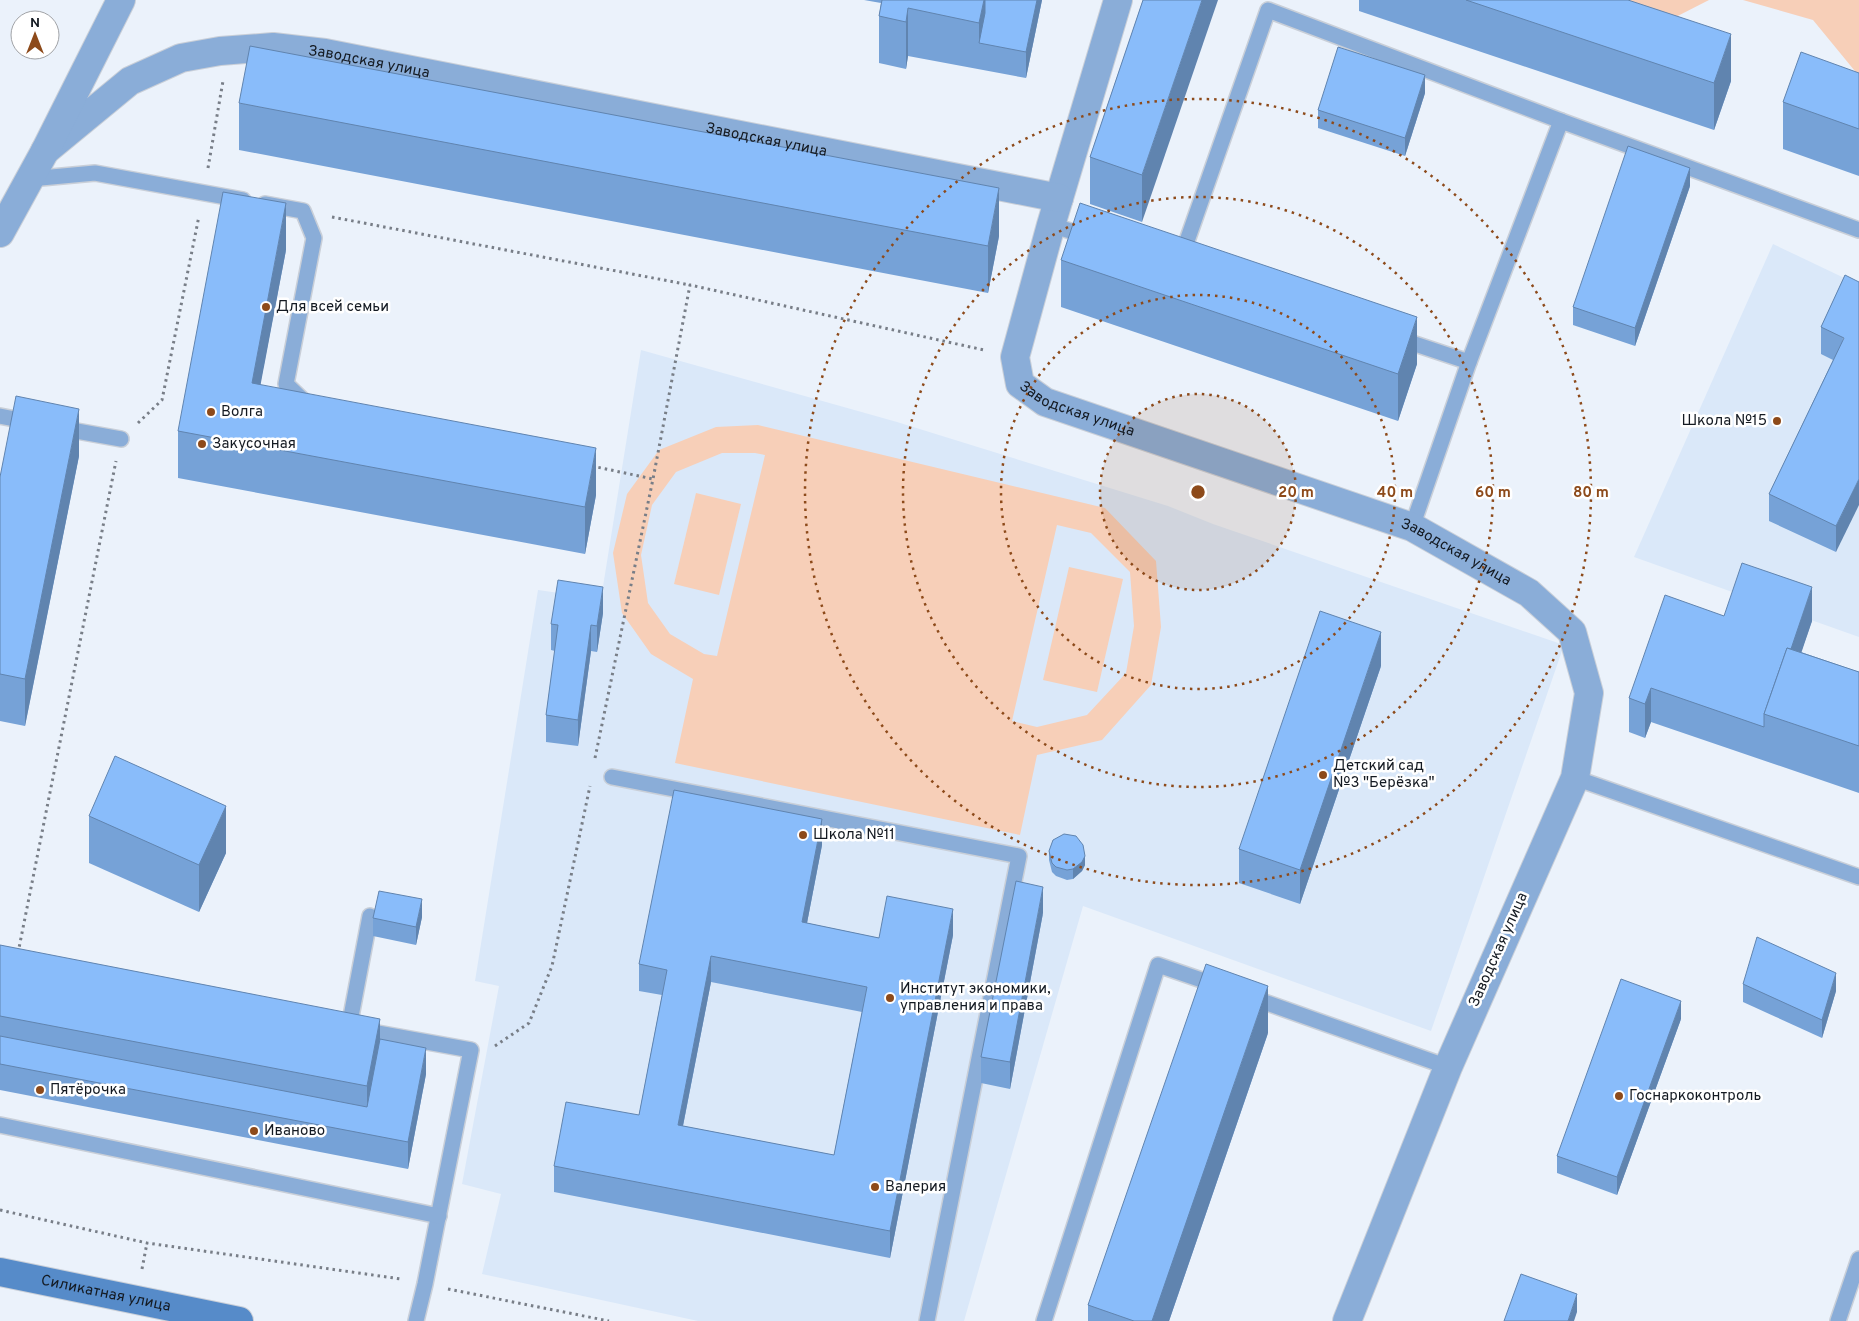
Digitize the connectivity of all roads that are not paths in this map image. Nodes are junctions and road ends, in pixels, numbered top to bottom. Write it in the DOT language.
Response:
graph roads {
  1 [pos="121,0"];
  2 [pos="1118,0"];
  3 [pos="1561,121"];
  4 [pos="45,151"];
  5 [pos="30,179"];
  6 [pos="1059,198"];
  7 [pos="1051,225"];
  8 [pos="1859,230"];
  9 [pos="0,233"];
  10 [pos="1106,242"];
  11 [pos="1179,265"];
  12 [pos="1385,334"];
  13 [pos="1469,362"];
  14 [pos="321,410"];
  15 [pos="0,416"];
  16 [pos="121,439"];
  17 [pos="1412,527"];
  18 [pos="612,777"];
  19 [pos="1575,778"];
  20 [pos="1859,877"];
  21 [pos="370,916"];
  22 [pos="1448,1067"];
  23 [pos="0,1125"];
  24 [pos="439,1216"];
  25 [pos="1859,1259"];
  26 [pos="0,1272"];
  27 [pos="239,1321"];
  28 [pos="416,1321"];
  29 [pos="927,1321"];
  30 [pos="1044,1321"];
  31 [pos="1347,1321"];
  32 [pos="1838,1321"];
  1 -- 4 [label="street"];
  2 -- 6 [label="street"];
  3 -- 8 [label="lane"];
  3 -- 11 [label="lane"];
  3 -- 13 [label="lane"];
  4 -- 5 [label="street"];
  4 -- 6 [label="street, Заводская улица"];
  5 -- 9 [label="street"];
  5 -- 14 [label="lane"];
  6 -- 7 [label="street, Заводская улица"];
  7 -- 10 [label="lane"];
  7 -- 17 [label="street, Заводская улица"];
  12 -- 13 [label="lane"];
  13 -- 17 [label="lane"];
  15 -- 16 [label="lane"];
  17 -- 19 [label="street, Заводская улица"];
  18 -- 29 [label="lane"];
  19 -- 20 [label="lane"];
  19 -- 22 [label="street, Заводская улица"];
  21 -- 24 [label="lane"];
  22 -- 30 [label="lane"];
  22 -- 31 [label="street, Заводская улица"];
  23 -- 24 [label="lane"];
  24 -- 28 [label="lane"];
  25 -- 32 [label="lane"];
  26 -- 27 [label="street, Силикатная улица"];
}
